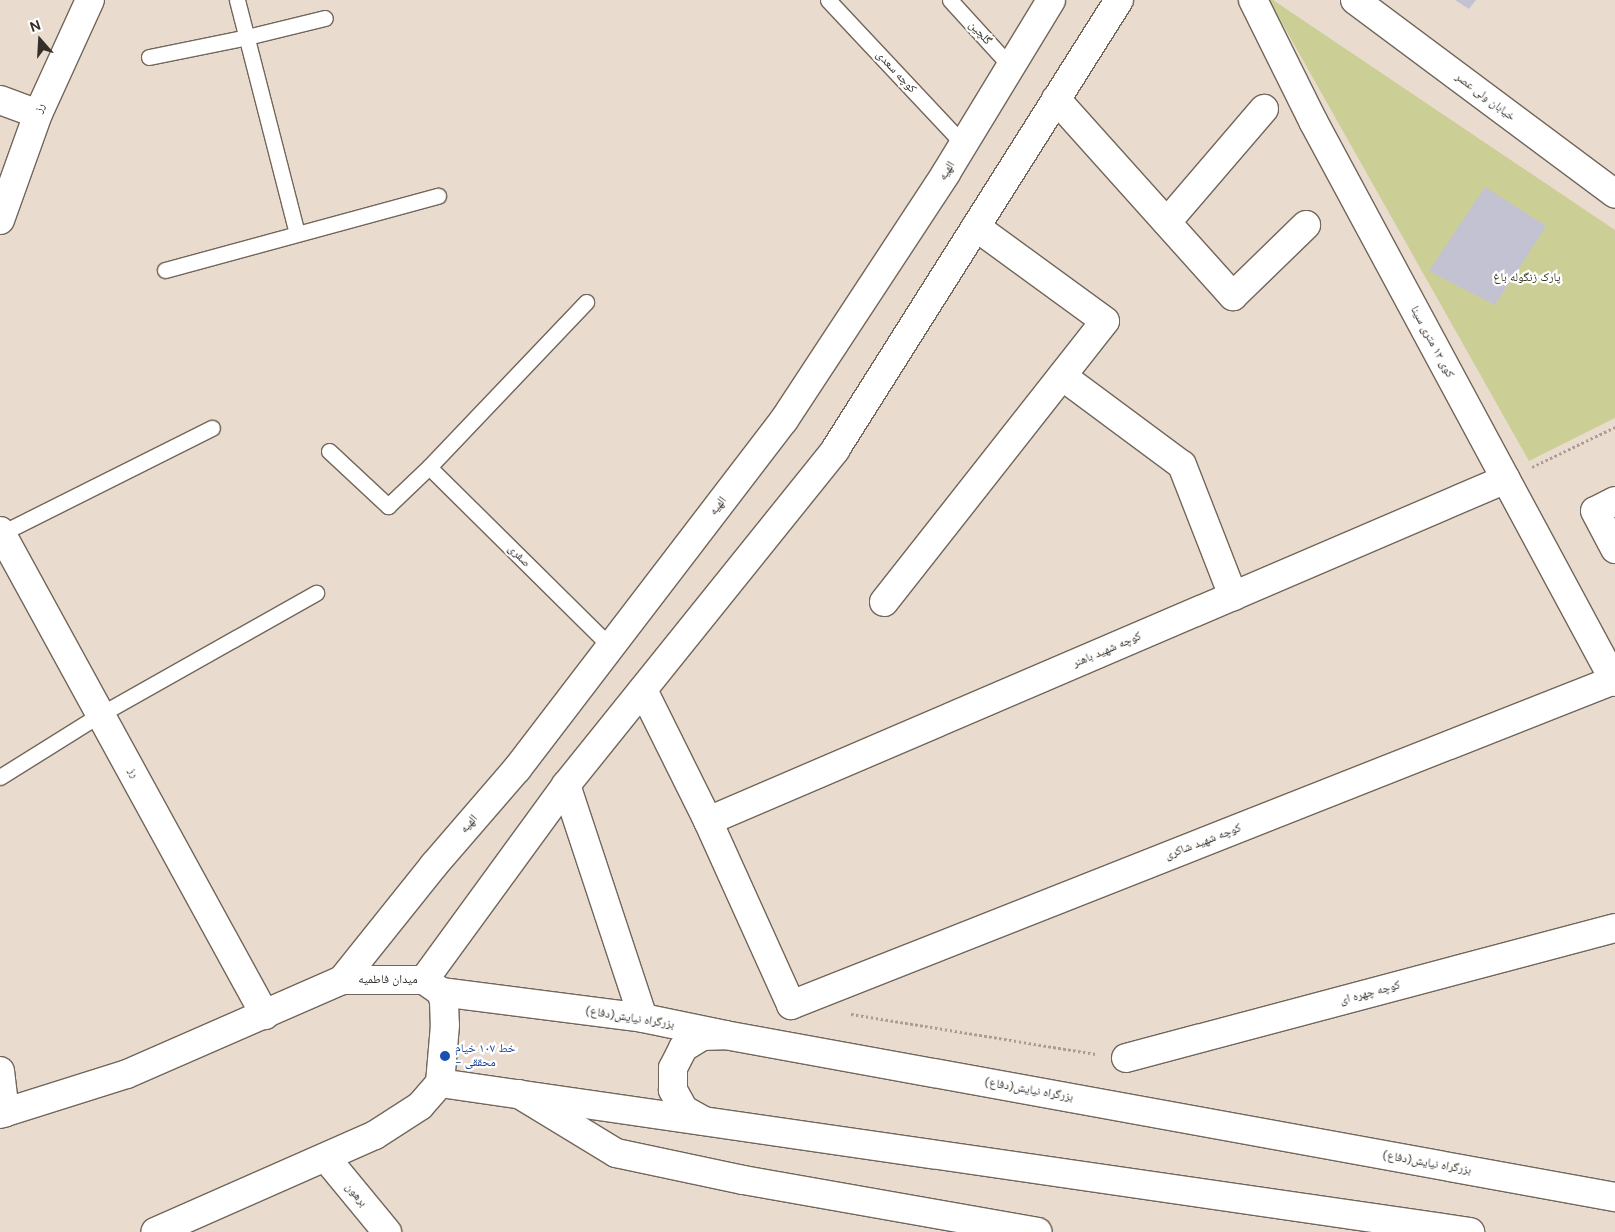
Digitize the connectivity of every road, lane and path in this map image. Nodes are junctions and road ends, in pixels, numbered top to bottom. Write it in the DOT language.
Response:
graph roads {
  1 [pos="90,0"];
  2 [pos="237,0"];
  3 [pos="828,0"];
  4 [pos="950,0"];
  5 [pos="1051,0"];
  6 [pos="1119,0"];
  7 [pos="1253,0"];
  8 [pos="1355,0"];
  9 [pos="325,18"];
  10 [pos="247,37"];
  11 [pos="149,57"];
  12 [pos="1011,67"];
  13 [pos="1056,99"];
  14 [pos="0,100"];
  15 [pos="1264,109"];
  16 [pos="38,114"];
  17 [pos="963,144"];
  18 [pos="1615,194"];
  19 [pos="438,196"];
  20 [pos="0,220"];
  21 [pos="1167,222"];
  22 [pos="1306,225"];
  23 [pos="976,227"];
  24 [pos="297,233"];
  25 [pos="165,270"];
  26 [pos="586,302"];
  27 [pos="1062,376"];
  28 [pos="1615,427"];
  29 [pos="212,428"];
  30 [pos="328,451"];
  31 [pos="429,467"];
  32 [pos="1506,479"];
  33 [pos="1615,501"];
  34 [pos="0,533"];
  35 [pos="1615,549"];
  36 [pos="316,593"];
  37 [pos="1233,596"];
  38 [pos="884,602"];
  39 [pos="610,646"];
  40 [pos="1615,681"];
  41 [pos="643,690"];
  42 [pos="101,714"];
  43 [pos="0,777"];
  44 [pos="566,785"];
  45 [pos="708,821"];
  46 [pos="1615,928"];
  47 [pos="342,980"];
  48 [pos="433,986"];
  49 [pos="849,1014"];
  50 [pos="265,1015"];
  51 [pos="643,1018"];
  52 [pos="725,1035"];
  53 [pos="1126,1058"];
  54 [pos="0,1071"];
  55 [pos="440,1082"];
  56 [pos="519,1094"];
  57 [pos="3,1114"];
  58 [pos="704,1121"];
  59 [pos="326,1158"];
  60 [pos="1615,1197"];
  61 [pos="184,1226"];
  62 [pos="983,1228"];
  63 [pos="156,1232"];
  64 [pos="387,1232"];
  65 [pos="1037,1232"];
  66 [pos="1470,1232"];
  1 -- 16 [label="main road, رز"];
  2 -- 10 [label="lane"];
  3 -- 17 [label="lane, کوچه سعدی"];
  4 -- 12 [label="lane, گلچین"];
  5 -- 12 [label="main road, الهیه"];
  6 -- 13 [label="main road"];
  7 -- 32 [label="main road, کوی ۱۲ متری سینا"];
  8 -- 18 [label="main road, خیابان ولی عصر"];
  9 -- 10 [label="lane"];
  10 -- 11 [label="lane"];
  10 -- 24 [label="lane"];
  12 -- 17 [label="main road, الهیه"];
  13 -- 21 [label="main road"];
  13 -- 23 [label="main road"];
  14 -- 16 [label="main road"];
  15 -- 21 [label="main road"];
  16 -- 20 [label="main road, رز"];
  17 -- 39 [label="main road, الهیه"];
  19 -- 24 [label="lane"];
  21 -- 22 [label="main road"];
  23 -- 27 [label="main road"];
  23 -- 41 [label="main road"];
  24 -- 25 [label="lane"];
  26 -- 31 [label="lane"];
  27 -- 37 [label="main road"];
  27 -- 38 [label="main road"];
  28 -- 32 [label="path"];
  29 -- 34 [label="lane"];
  30 -- 31 [label="lane"];
  31 -- 39 [label="lane, صفری"];
  32 -- 37 [label="main road, کوچه شهید باهنر"];
  32 -- 40 [label="main road, کوی ۱۲ متری سینا"];
  33 -- 35 [label="main road"];
  34 -- 42 [label="main road, رز"];
  36 -- 42 [label="lane"];
  37 -- 45 [label="main road, کوچه شهید باهنر"];
  39 -- 47 [label="main road, الهیه"];
  40 -- 45 [label="main road, کوچه شهید شاکری"];
  41 -- 44 [label="main road"];
  41 -- 45 [label="main road"];
  42 -- 43 [label="lane"];
  42 -- 50 [label="main road, رز"];
  44 -- 48 [label="main road"];
  44 -- 51 [label="main road"];
  46 -- 53 [label="main road, کوچه چهره ای"];
  47 -- 48 [label="main road, میدان فاطمیه"];
  47 -- 50 [label="main road, میدان فاطمیه"];
  48 -- 51 [label="main road, بزرگراه نیایش(دفاع)"];
  48 -- 55 [label="main road"];
  49 -- 53 [label="path"];
  50 -- 57 [label="main road, میدان فاطمیه"];
  51 -- 52 [label="main road, بزرگراه نیایش(دفاع)"];
  52 -- 58 [label="main road"];
  52 -- 60 [label="main road, بزرگراه نیایش(دفاع)"];
  54 -- 57 [label="main road"];
  55 -- 56 [label="main road"];
  55 -- 59 [label="main road"];
  56 -- 58 [label="main road"];
  56 -- 62 [label="main road"];
  58 -- 66 [label="main road"];
  59 -- 61 [label="main road"];
  59 -- 64 [label="main road, برهون"];
  61 -- 63 [label="main road"];
  62 -- 65 [label="main road"];
}
